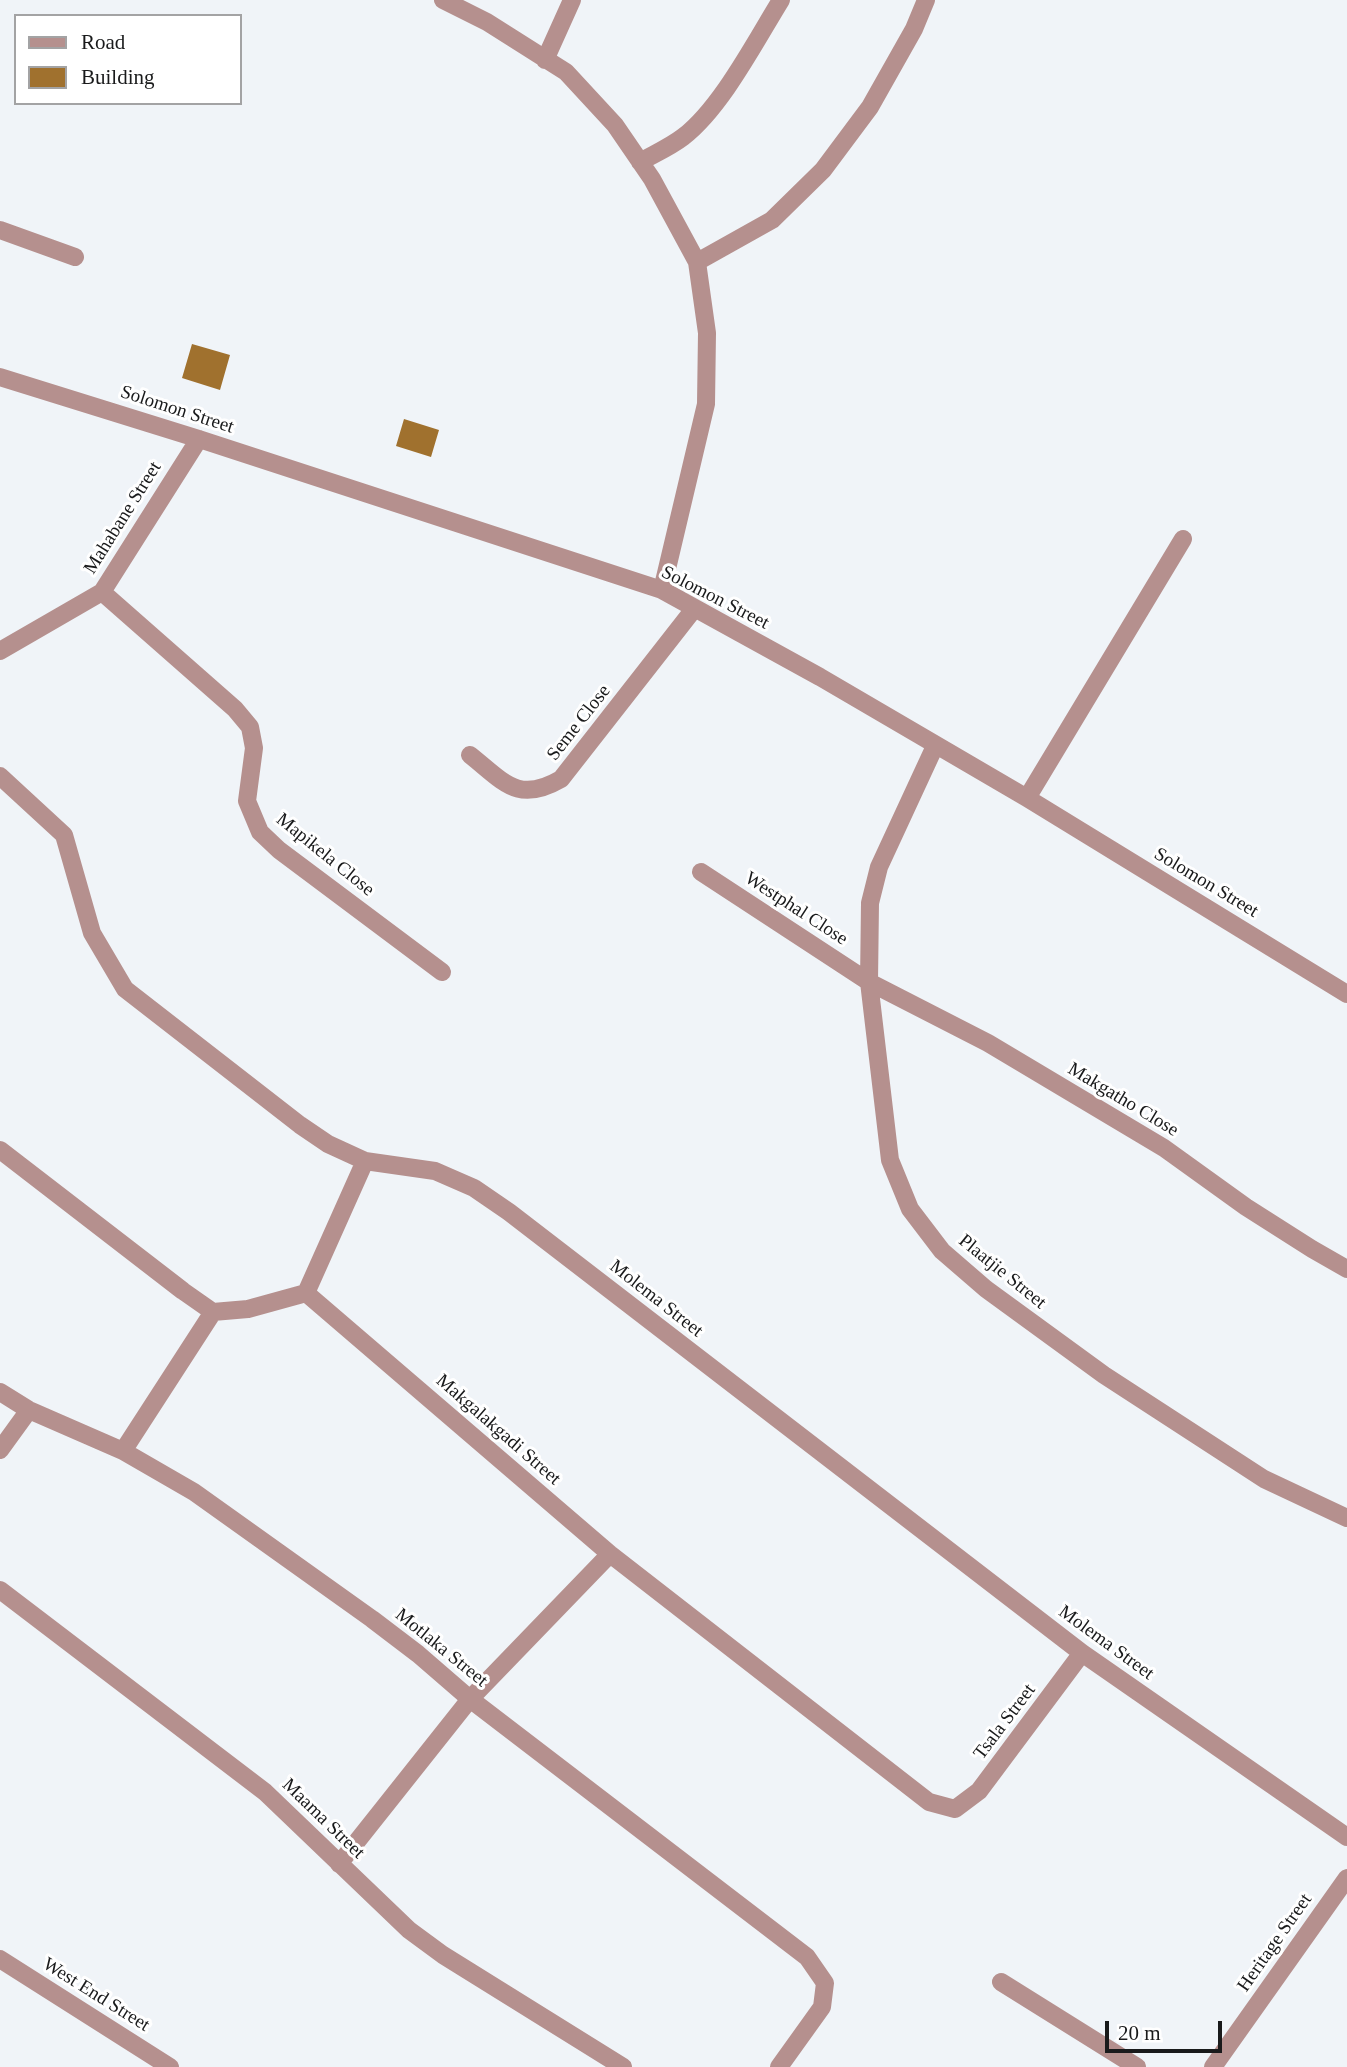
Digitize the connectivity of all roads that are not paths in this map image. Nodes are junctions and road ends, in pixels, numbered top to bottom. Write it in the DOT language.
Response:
graph roads {
  1 [pos="443,0"];
  2 [pos="572,0"];
  3 [pos="780,0"];
  4 [pos="926,0"];
  5 [pos="545,60"];
  6 [pos="640,162"];
  7 [pos="0,230"];
  8 [pos="75,257"];
  9 [pos="697,262"];
  10 [pos="0,377"];
  11 [pos="199,439"];
  12 [pos="1183,539"];
  13 [pos="662,590"];
  14 [pos="102,592"];
  15 [pos="694,609"];
  16 [pos="0,651"];
  17 [pos="935,746"];
  18 [pos="470,755"];
  19 [pos="0,776"];
  20 [pos="1027,798"];
  21 [pos="701,872"];
  22 [pos="442,972"];
  23 [pos="869,982"];
  24 [pos="1347,994"];
  25 [pos="0,1150"];
  26 [pos="365,1161"];
  27 [pos="1347,1269"];
  28 [pos="306,1293"];
  29 [pos="213,1312"];
  30 [pos="0,1392"];
  31 [pos="29,1410"];
  32 [pos="0,1450"];
  33 [pos="123,1451"];
  34 [pos="1347,1517"];
  35 [pos="610,1554"];
  36 [pos="0,1590"];
  37 [pos="1082,1653"];
  38 [pos="470,1699"];
  39 [pos="955,1809"];
  40 [pos="1347,1837"];
  41 [pos="339,1864"];
  42 [pos="1347,1878"];
  43 [pos="0,1959"];
  44 [pos="1001,1982"];
  45 [pos="170,2067"];
  46 [pos="623,2067"];
  47 [pos="779,2067"];
  48 [pos="1137,2067"];
  49 [pos="1213,2067"];
  1 -- 5 [label="street"];
  2 -- 5 [label="street"];
  3 -- 6 [label="street"];
  4 -- 9 [label="street"];
  5 -- 6 [label="street"];
  6 -- 9 [label="street"];
  7 -- 8 [label="street"];
  9 -- 13 [label="street"];
  10 -- 11 [label="street, Solomon Street"];
  11 -- 13 [label="street, Solomon Street"];
  11 -- 14 [label="street, Mahabane Street"];
  12 -- 20 [label="street"];
  13 -- 15 [label="street, Solomon Street"];
  14 -- 16 [label="street, Mahabane Street"];
  14 -- 22 [label="street, Mapikela Close"];
  15 -- 17 [label="street, Solomon Street"];
  15 -- 18 [label="street, Seme Close"];
  17 -- 20 [label="street, Solomon Street"];
  17 -- 23 [label="street, Plaatjie Street"];
  19 -- 26 [label="street, Molema Street"];
  20 -- 24 [label="street, Solomon Street"];
  21 -- 23 [label="street, Westphal Close"];
  23 -- 27 [label="street, Makgatho Close"];
  23 -- 34 [label="street, Plaatjie Street"];
  25 -- 29 [label="street"];
  26 -- 28 [label="street"];
  26 -- 37 [label="street, Molema Street"];
  28 -- 29 [label="street"];
  28 -- 35 [label="street, Makgalakgadi Street"];
  29 -- 33 [label="street"];
  30 -- 31 [label="street, Motlaka Street"];
  31 -- 32 [label="street"];
  31 -- 33 [label="street, Motlaka Street"];
  33 -- 38 [label="street, Motlaka Street"];
  35 -- 38 [label="street"];
  35 -- 39 [label="street, Makgalakgadi Street"];
  36 -- 41 [label="street, Maama Street"];
  37 -- 39 [label="street, Tsala Street"];
  37 -- 40 [label="street, Molema Street"];
  38 -- 41 [label="street"];
  38 -- 47 [label="street, Motlaka Street"];
  41 -- 46 [label="street, Maama Street"];
  42 -- 49 [label="street, Heritage Street"];
  43 -- 45 [label="street, West End Street"];
  44 -- 48 [label="street"];
}
